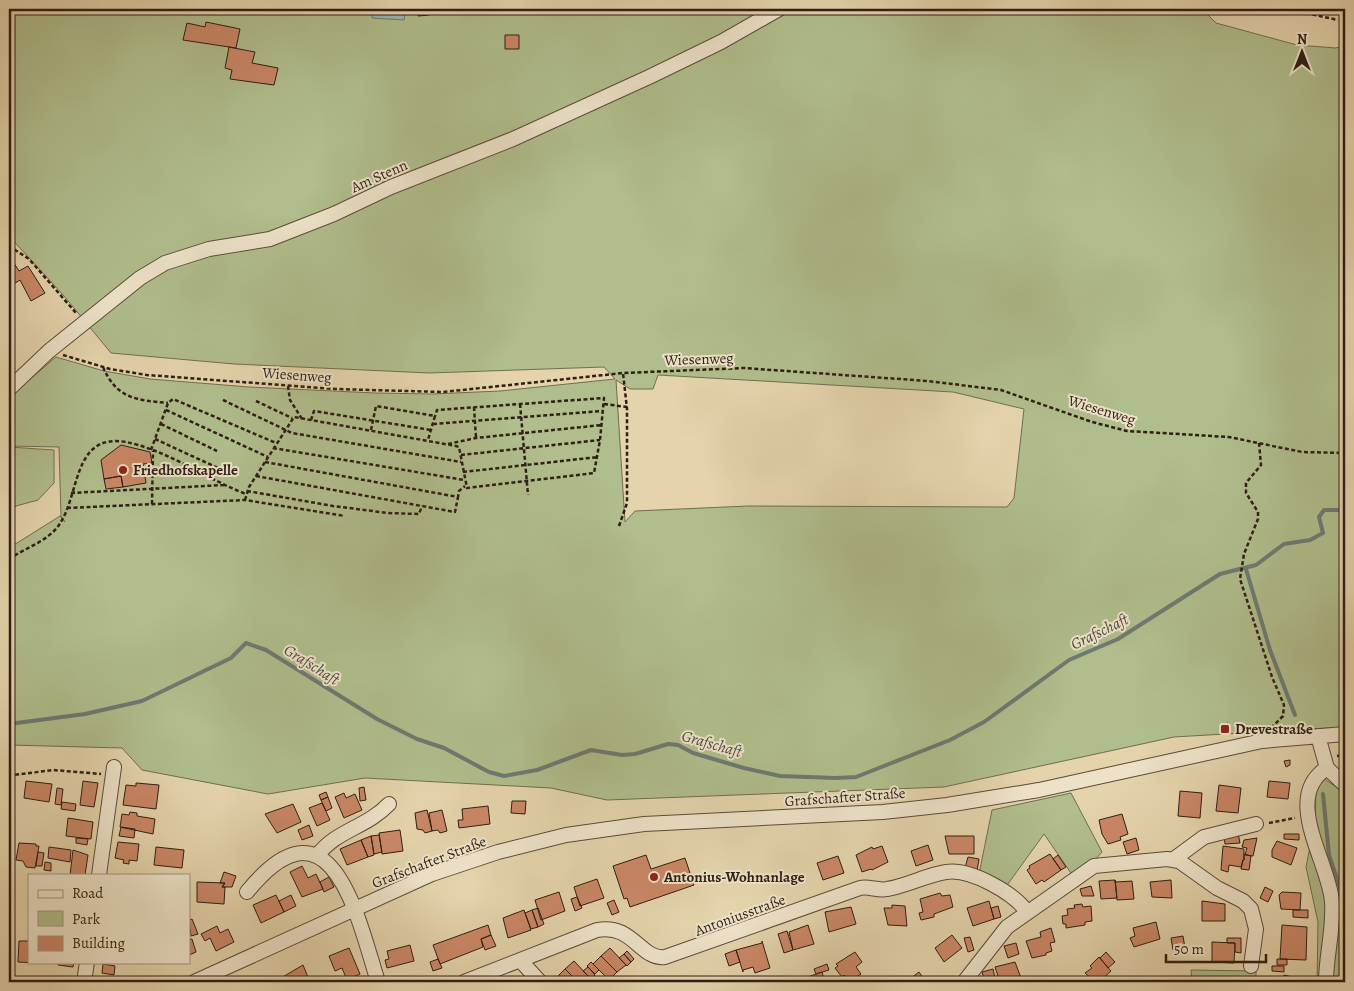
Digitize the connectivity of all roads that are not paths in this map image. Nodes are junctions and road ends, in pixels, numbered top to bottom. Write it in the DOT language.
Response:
graph roads {
  1 [pos="779,9"];
  2 [pos="9,389"];
  3 [pos="1345,734"];
  4 [pos="1318,736"];
  5 [pos="1327,768"];
  6 [pos="114,772"];
  7 [pos="1345,785"];
  8 [pos="389,804"];
  9 [pos="1256,824"];
  10 [pos="317,856"];
  11 [pos="1174,859"];
  12 [pos="99,874"];
  13 [pos="247,892"];
  14 [pos="355,909"];
  15 [pos="1027,912"];
  16 [pos="520,960"];
  17 [pos="87,964"];
  18 [pos="1251,966"];
  19 [pos="84,982"];
  20 [pos="194,982"];
  21 [pos="378,982"];
  22 [pos="464,982"];
  23 [pos="540,982"];
  24 [pos="964,982"];
  25 [pos="1326,982"];
  1 -- 2 [label="street, Am Stenn"];
  3 -- 4 [label="street, Grafschafter Straße"];
  4 -- 5 [label="street"];
  4 -- 14 [label="street, Grafschafter Straße"];
  5 -- 7 [label="street"];
  5 -- 25 [label="street"];
  6 -- 12 [label="street"];
  8 -- 10 [label="street"];
  9 -- 11 [label="street"];
  10 -- 13 [label="street"];
  10 -- 14 [label="street"];
  11 -- 15 [label="street"];
  11 -- 18 [label="street"];
  14 -- 20 [label="street, Grafschafter Straße"];
  14 -- 21 [label="street"];
  15 -- 16 [label="street, Antoniusstraße"];
  15 -- 24 [label="street"];
  16 -- 22 [label="street, Antoniusstraße"];
  16 -- 23 [label="street"];
  17 -- 19 [label="street"];
}
